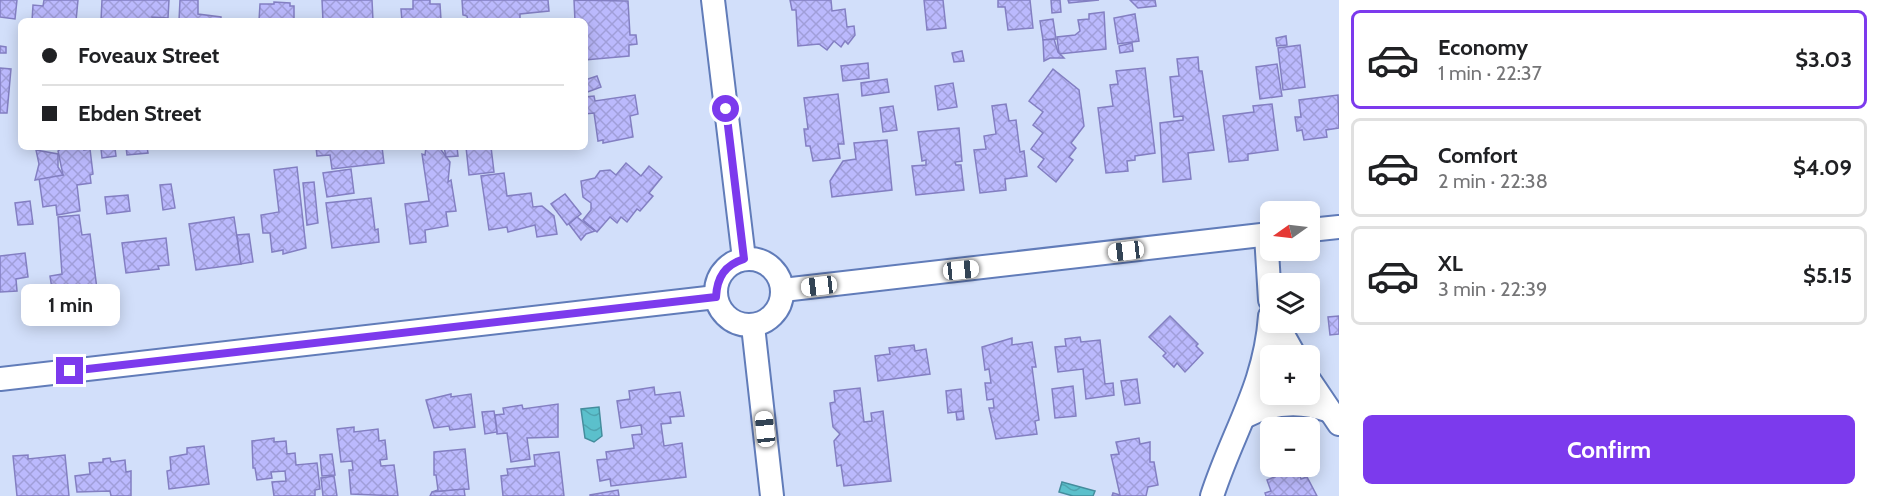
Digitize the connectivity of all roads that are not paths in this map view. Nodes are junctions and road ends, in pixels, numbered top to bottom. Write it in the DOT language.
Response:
graph roads {
  1 [pos="713,0"];
  2 [pos="1339,227"];
  3 [pos="1320,229"];
  4 [pos="1260,236"];
  5 [pos="744,259"];
  6 [pos="783,290"];
  7 [pos="716,297"];
  8 [pos="753,326"];
  9 [pos="1268,333"];
  10 [pos="0,379"];
  11 [pos="1320,396"];
  12 [pos="1244,417"];
  13 [pos="1334,418"];
  14 [pos="772,496"];
  15 [pos="1212,496"];
  1 -- 5 [label="street"];
  2 -- 3 [label="street"];
  4 -- 6 [label="street"];
  5 -- 6 [label="street"];
  5 -- 7 [label="street"];
  6 -- 8 [label="street"];
  7 -- 8 [label="street"];
  7 -- 10 [label="street"];
  8 -- 14 [label="street"];
  9 -- 12 [label="street"];
  11 -- 13 [label="street"];
  12 -- 13 [label="street"];
  12 -- 15 [label="street"];
}
